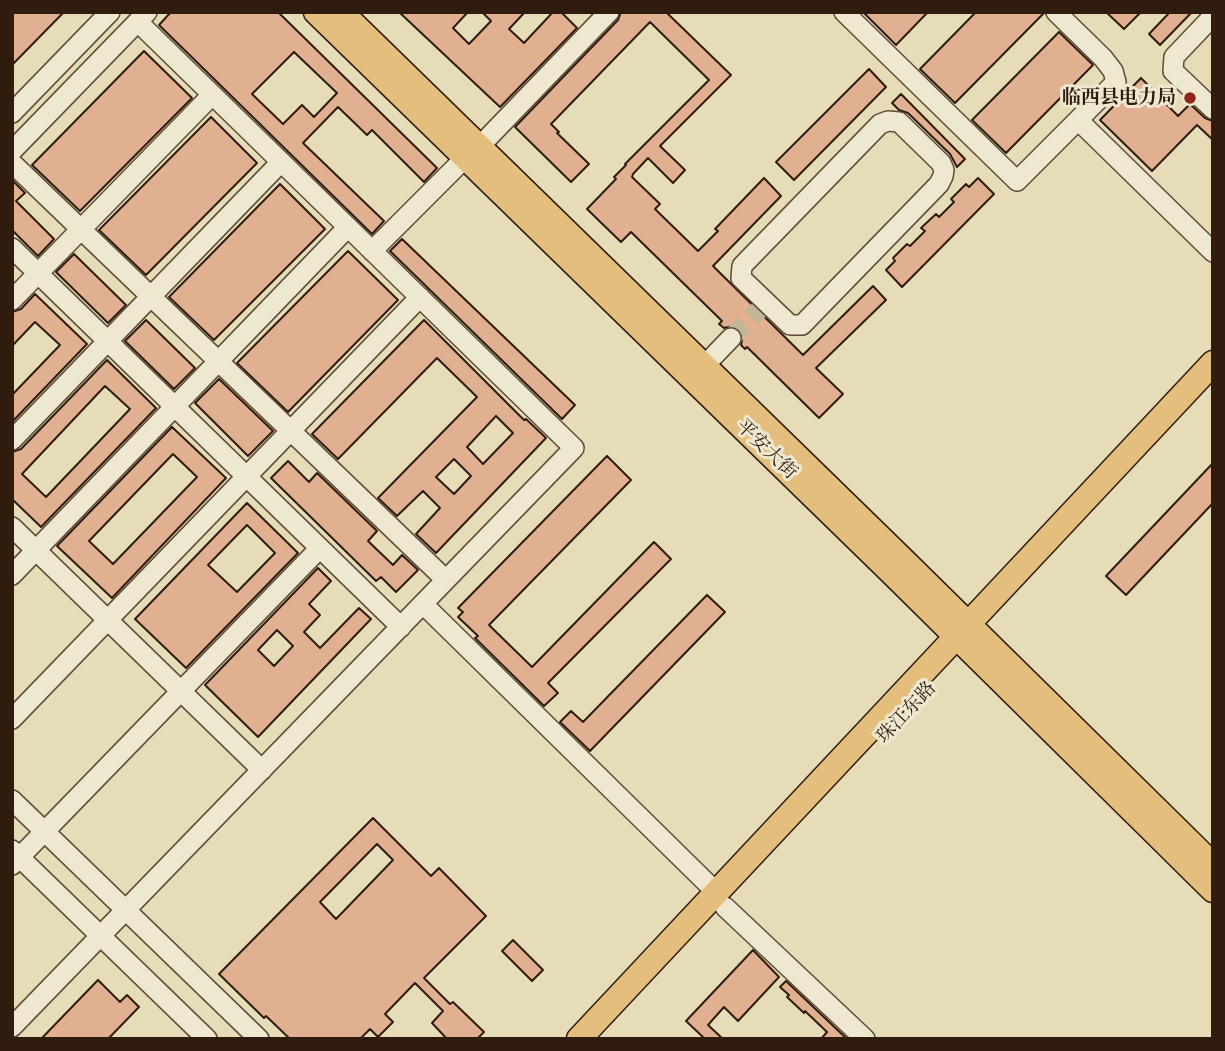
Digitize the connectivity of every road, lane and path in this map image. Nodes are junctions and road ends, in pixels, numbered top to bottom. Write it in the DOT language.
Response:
graph roads {
  1 [pos="110,12"];
  2 [pos="316,12"];
  3 [pos="341,12"];
  4 [pos="609,12"];
  5 [pos="845,12"];
  6 [pos="1056,12"];
  7 [pos="1213,16"];
  8 [pos="142,17"];
  9 [pos="212,94"];
  10 [pos="1213,109"];
  11 [pos="12,113"];
  12 [pos="1077,120"];
  13 [pos="12,152"];
  14 [pos="472,152"];
  15 [pos="281,162"];
  16 [pos="12,163"];
  17 [pos="348,227"];
  18 [pos="81,229"];
  19 [pos="12,248"];
  20 [pos="372,251"];
  21 [pos="1213,252"];
  22 [pos="38,274"];
  23 [pos="151,296"];
  24 [pos="420,298"];
  25 [pos="12,300"];
  26 [pos="763,306"];
  27 [pos="731,338"];
  28 [pos="107,341"];
  29 [pos="218,361"];
  30 [pos="1213,363"];
  31 [pos="704,366"];
  32 [pos="1213,388"];
  33 [pos="174,407"];
  34 [pos="291,431"];
  35 [pos="12,440"];
  36 [pos="247,477"];
  37 [pos="12,527"];
  38 [pos="320,548"];
  39 [pos="36,550"];
  40 [pos="12,575"];
  41 [pos="446,580"];
  42 [pos="423,604"];
  43 [pos="108,620"];
  44 [pos="401,627"];
  45 [pos="967,635"];
  46 [pos="181,691"];
  47 [pos="12,719"];
  48 [pos="262,770"];
  49 [pos="12,800"];
  50 [pos="45,831"];
  51 [pos="15,858"];
  52 [pos="1213,865"];
  53 [pos="1213,890"];
  54 [pos="721,900"];
  55 [pos="126,910"];
  56 [pos="101,936"];
  57 [pos="12,1027"];
  58 [pos="207,1039"];
  59 [pos="259,1039"];
  60 [pos="579,1039"];
  61 [pos="602,1039"];
  62 [pos="865,1039"];
  1 -- 11 [label="street"];
  2 -- 14 [label="main road, 平安大街"];
  3 -- 14 [label="main road, 平安大街"];
  4 -- 14 [label="street"];
  5 -- 12 [label="street"];
  6 -- 12 [label="street"];
  7 -- 10 [label="street"];
  8 -- 9 [label="street"];
  8 -- 13 [label="street"];
  9 -- 15 [label="street"];
  9 -- 18 [label="street"];
  12 -- 21 [label="street"];
  14 -- 20 [label="street"];
  14 -- 31 [label="main road, 平安大街"];
  14 -- 45 [label="main road, 平安大街"];
  15 -- 17 [label="street"];
  15 -- 23 [label="street"];
  16 -- 18 [label="street"];
  17 -- 20 [label="street"];
  17 -- 29 [label="street"];
  18 -- 22 [label="street"];
  18 -- 23 [label="street"];
  19 -- 22 [label="street"];
  20 -- 24 [label="street"];
  22 -- 25 [label="street"];
  22 -- 28 [label="street"];
  23 -- 28 [label="street"];
  23 -- 29 [label="street"];
  24 -- 34 [label="street"];
  24 -- 41 [label="street"];
  26 -- 26 [label="street"];
  27 -- 31 [label="street"];
  28 -- 33 [label="street"];
  28 -- 35 [label="street"];
  29 -- 33 [label="street"];
  29 -- 34 [label="street"];
  30 -- 45 [label="main road"];
  31 -- 45 [label="main road, 平安大街"];
  32 -- 45 [label="main road"];
  33 -- 36 [label="street"];
  33 -- 39 [label="street"];
  34 -- 36 [label="street"];
  34 -- 41 [label="street"];
  36 -- 38 [label="street"];
  36 -- 43 [label="street"];
  37 -- 39 [label="street"];
  38 -- 44 [label="street"];
  38 -- 46 [label="street"];
  39 -- 40 [label="street"];
  39 -- 43 [label="street"];
  41 -- 42 [label="street"];
  42 -- 44 [label="street"];
  42 -- 54 [label="street"];
  43 -- 46 [label="street"];
  43 -- 47 [label="street"];
  44 -- 48 [label="street"];
  45 -- 52 [label="main road, 平安大街"];
  45 -- 53 [label="main road, 平安大街"];
  45 -- 54 [label="main road"];
  46 -- 48 [label="street"];
  46 -- 50 [label="street"];
  48 -- 55 [label="street"];
  49 -- 50 [label="street"];
  50 -- 51 [label="street"];
  50 -- 55 [label="street"];
  51 -- 56 [label="street"];
  54 -- 60 [label="main road"];
  54 -- 61 [label="main road"];
  54 -- 62 [label="street"];
  55 -- 56 [label="street"];
  55 -- 59 [label="street"];
  56 -- 57 [label="street"];
  56 -- 58 [label="street"];
}
